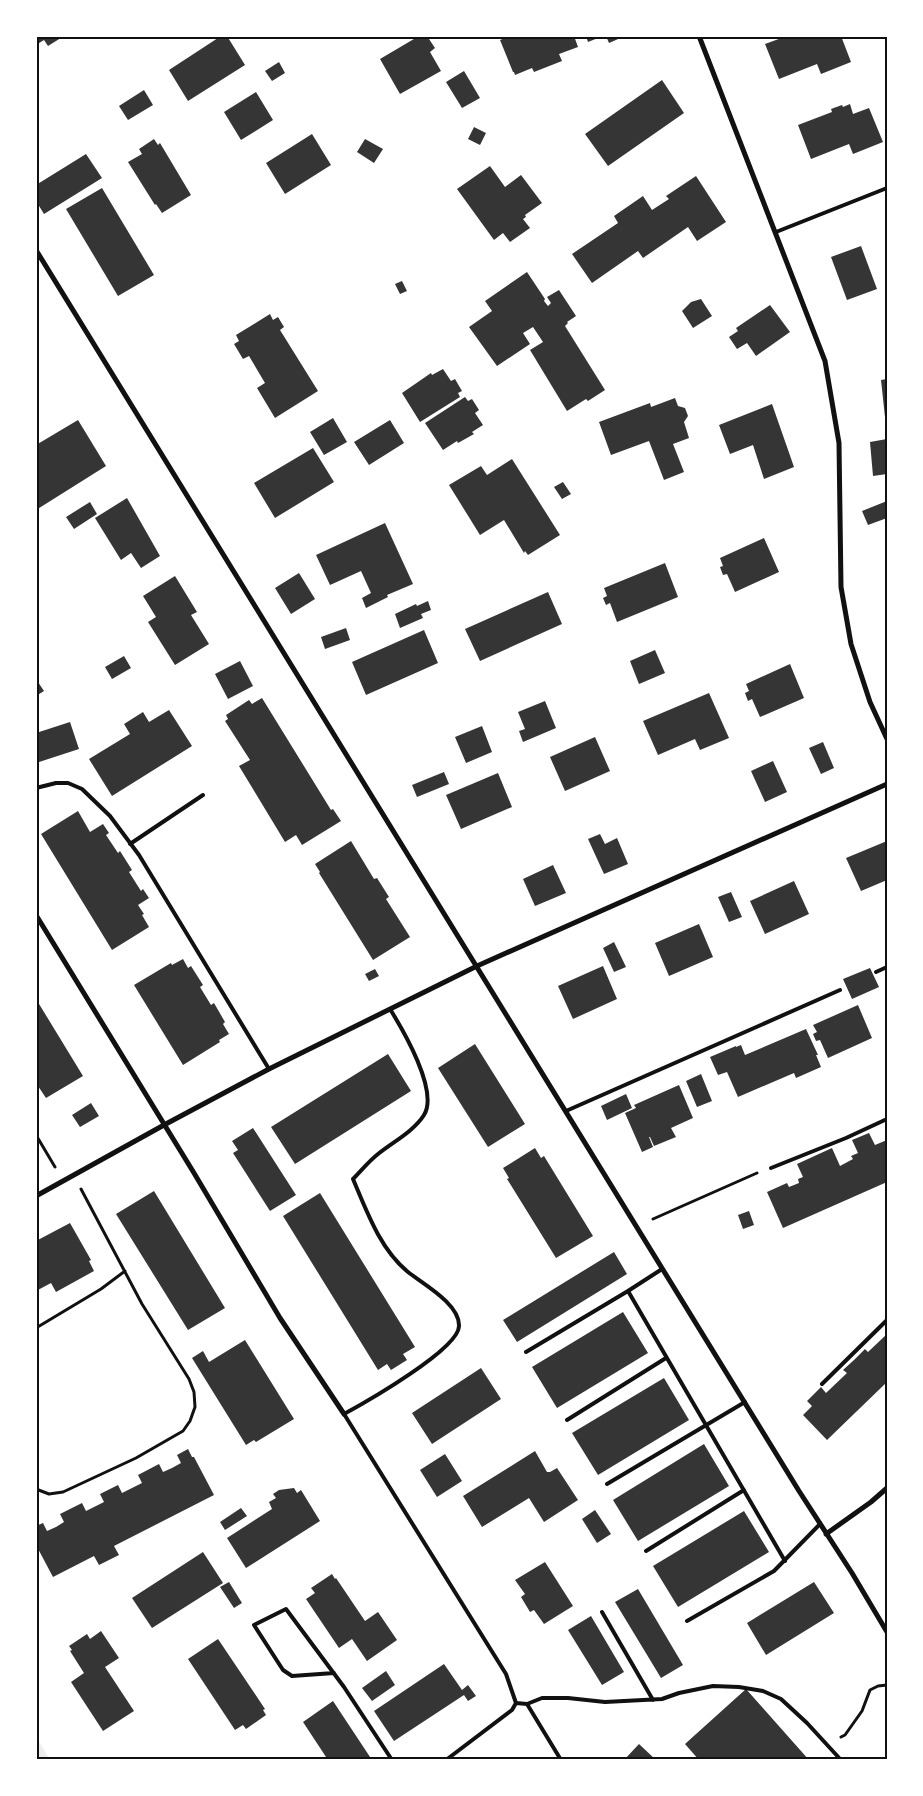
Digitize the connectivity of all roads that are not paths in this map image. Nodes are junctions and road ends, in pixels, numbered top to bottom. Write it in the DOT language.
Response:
graph roads {
  1 [pos="699,36"];
  2 [pos="887,188"];
  3 [pos="776,232"];
  4 [pos="36,250"];
  5 [pos="887,739"];
  6 [pos="887,784"];
  7 [pos="36,788"];
  8 [pos="203,795"];
  9 [pos="130,844"];
  10 [pos="36,915"];
  11 [pos="477,966"];
  12 [pos="887,967"];
  13 [pos="876,972"];
  14 [pos="840,990"];
  15 [pos="390,1009"];
  16 [pos="269,1069"];
  17 [pos="566,1112"];
  18 [pos="887,1119"];
  19 [pos="164,1125"];
  20 [pos="771,1168"];
  21 [pos="36,1196"];
  22 [pos="662,1269"];
  23 [pos="628,1291"];
  24 [pos="887,1320"];
  25 [pos="526,1352"];
  26 [pos="666,1358"];
  27 [pos="822,1384"];
  28 [pos="744,1402"];
  29 [pos="344,1414"];
  30 [pos="567,1420"];
  31 [pos="705,1425"];
  32 [pos="607,1484"];
  33 [pos="887,1488"];
  34 [pos="744,1490"];
  35 [pos="820,1524"];
  36 [pos="826,1534"];
  37 [pos="646,1551"];
  38 [pos="785,1561"];
  39 [pos="602,1612"];
  40 [pos="687,1621"];
  41 [pos="887,1632"];
  42 [pos="334,1673"];
  43 [pos="653,1700"];
  44 [pos="516,1703"];
  45 [pos="527,1704"];
  46 [pos="392,1760"];
  47 [pos="446,1760"];
  48 [pos="561,1760"];
  49 [pos="841,1760"];
  1 -- 3 [label="street"];
  2 -- 3 [label="lane"];
  3 -- 5 [label="street"];
  4 -- 11 [label="street"];
  6 -- 11 [label="street"];
  7 -- 9 [label="lane"];
  8 -- 9 [label="lane"];
  9 -- 16 [label="lane"];
  10 -- 19 [label="street"];
  11 -- 15 [label="street"];
  11 -- 17 [label="street"];
  12 -- 13 [label="lane"];
  14 -- 17 [label="lane"];
  15 -- 16 [label="street"];
  15 -- 29 [label="lane"];
  16 -- 19 [label="street"];
  17 -- 22 [label="street"];
  18 -- 20 [label="lane"];
  19 -- 21 [label="street"];
  19 -- 29 [label="street"];
  22 -- 23 [label="lane"];
  22 -- 28 [label="street"];
  23 -- 25 [label="lane"];
  23 -- 26 [label="lane"];
  24 -- 27 [label="lane"];
  26 -- 30 [label="lane"];
  26 -- 31 [label="lane"];
  28 -- 31 [label="lane"];
  28 -- 35 [label="street"];
  29 -- 44 [label="lane"];
  31 -- 32 [label="lane"];
  31 -- 34 [label="lane"];
  33 -- 36 [label="street"];
  34 -- 37 [label="lane"];
  34 -- 38 [label="lane"];
  35 -- 36 [label="street"];
  35 -- 38 [label="lane"];
  36 -- 41 [label="street"];
  38 -- 40 [label="lane"];
  39 -- 43 [label="lane"];
  42 -- 42 [label="lane"];
  42 -- 46 [label="lane"];
  43 -- 45 [label="lane"];
  43 -- 49 [label="lane"];
  44 -- 45 [label="lane"];
  44 -- 47 [label="lane"];
  45 -- 48 [label="lane"];
}
